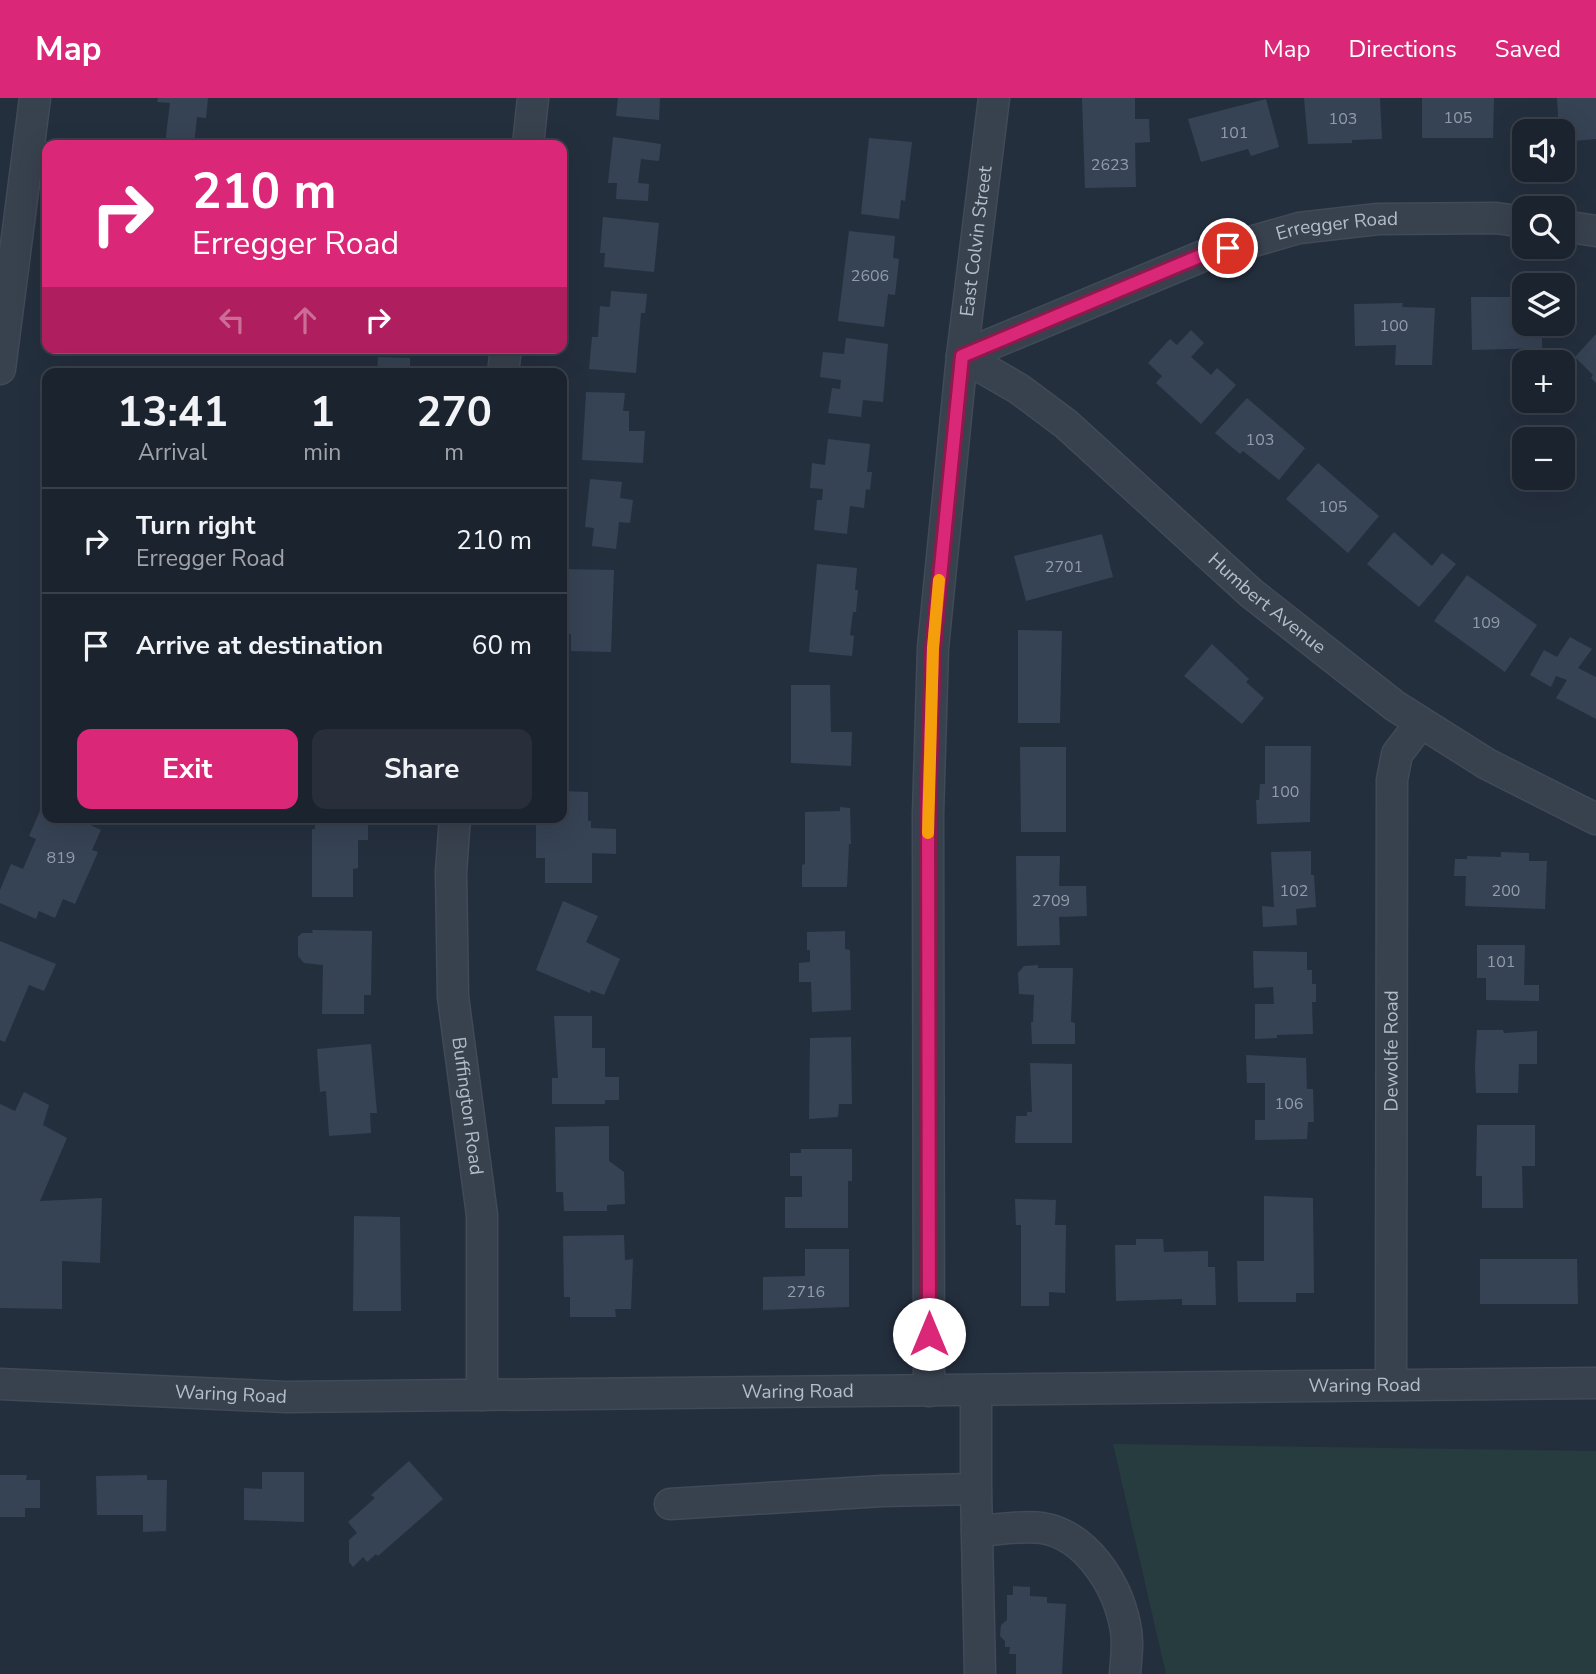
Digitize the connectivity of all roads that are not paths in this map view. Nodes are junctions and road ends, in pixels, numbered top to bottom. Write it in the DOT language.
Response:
graph roads {
  1 [pos="35,98"];
  2 [pos="533,98"];
  3 [pos="994,98"];
  4 [pos="529,140"];
  5 [pos="1512,220"];
  6 [pos="1575,227"];
  7 [pos="1596,230"];
  8 [pos="962,356"];
  9 [pos="0,369"];
  10 [pos="1420,724"];
  11 [pos="1596,819"];
  12 [pos="455,823"];
  13 [pos="1596,1383"];
  14 [pos="0,1384"];
  15 [pos="1391,1385"];
  16 [pos="929,1391"];
  17 [pos="976,1391"];
  18 [pos="482,1395"];
  19 [pos="976,1489"];
  20 [pos="670,1504"];
  21 [pos="977,1531"];
  22 [pos="980,1674"];
  23 [pos="1125,1674"];
  1 -- 9 [label="street"];
  2 -- 4 [label="street"];
  3 -- 8 [label="street, East Colvin Street"];
  5 -- 8 [label="street, Erregger Road"];
  6 -- 7 [label="street"];
  8 -- 10 [label="street, Humbert Avenue"];
  8 -- 16 [label="street, East Colvin Street"];
  10 -- 11 [label="street, Humbert Avenue"];
  10 -- 15 [label="street, Dewolfe Road"];
  12 -- 18 [label="street, Buffington Road"];
  13 -- 15 [label="street, Waring Road"];
  14 -- 18 [label="street, Waring Road"];
  15 -- 17 [label="street, Waring Road"];
  16 -- 17 [label="street, Waring Road"];
  16 -- 18 [label="street, Waring Road"];
  17 -- 19 [label="street"];
  19 -- 20 [label="street"];
  19 -- 21 [label="street"];
  21 -- 22 [label="street"];
  21 -- 23 [label="street"];
}
